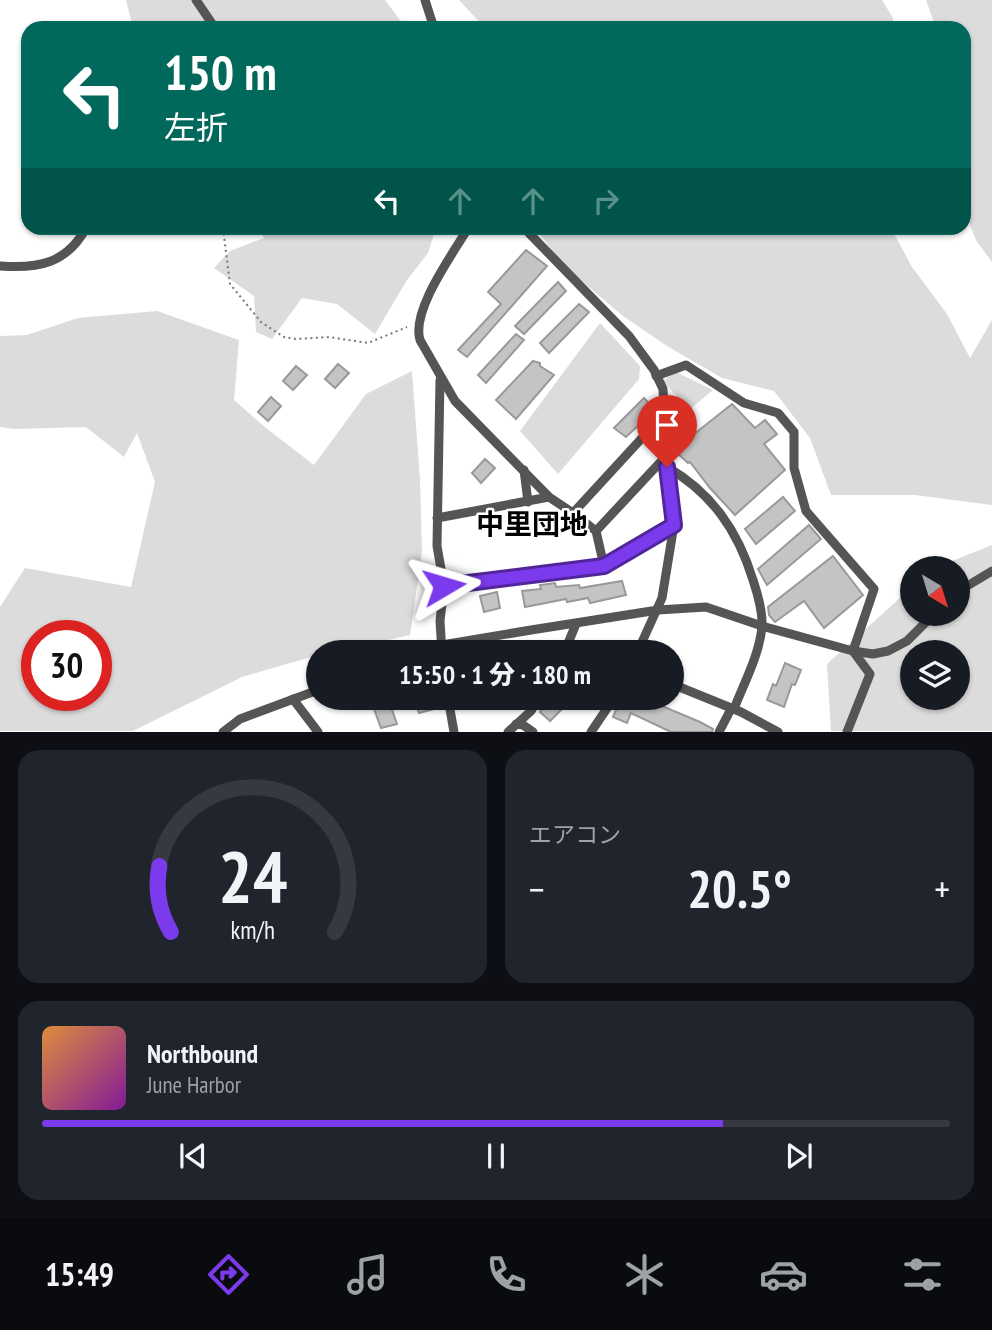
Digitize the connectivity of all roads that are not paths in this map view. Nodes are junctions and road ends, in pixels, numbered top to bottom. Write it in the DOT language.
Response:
graph roads {
  1 [pos="196,0"];
  2 [pos="425,0"];
  3 [pos="210,21"];
  4 [pos="432,21"];
  5 [pos="82,235"];
  6 [pos="464,235"];
  7 [pos="531,235"];
  8 [pos="0,267"];
  9 [pos="656,376"];
  10 [pos="440,378"];
  11 [pos="665,413"];
  12 [pos="667,455"];
  13 [pos="667,467"];
  14 [pos="524,470"];
  15 [pos="549,497"];
  16 [pos="527,502"];
  17 [pos="573,513"];
  18 [pos="437,518"];
  19 [pos="674,525"];
  20 [pos="596,531"];
  21 [pos="604,566"];
  22 [pos="992,571"];
  23 [pos="970,584"];
  24 [pos="444,586"];
  25 [pos="658,610"];
  26 [pos="576,624"];
  27 [pos="762,626"];
  28 [pos="922,626"];
  29 [pos="441,640"];
  30 [pos="490,640"];
  31 [pos="569,640"];
  32 [pos="644,640"];
  33 [pos="853,651"];
  34 [pos="684,689"];
  35 [pos="306,694"];
  36 [pos="293,699"];
  37 [pos="732,709"];
  38 [pos="450,710"];
  39 [pos="532,710"];
  40 [pos="606,710"];
  41 [pos="516,724"];
  42 [pos="223,732"];
  43 [pos="318,732"];
  44 [pos="454,732"];
  45 [pos="508,732"];
  46 [pos="533,732"];
  47 [pos="591,732"];
  48 [pos="719,732"];
  49 [pos="779,732"];
  50 [pos="847,732"];
  1 -- 3 [label="street"];
  2 -- 4 [label="street"];
  5 -- 8 [label="street"];
  6 -- 10 [label="street"];
  7 -- 9 [label="street"];
  9 -- 11 [label="street"];
  9 -- 33 [label="street"];
  10 -- 14 [label="street"];
  10 -- 18 [label="street"];
  11 -- 12 [label="street"];
  11 -- 17 [label="street"];
  12 -- 13 [label="street"];
  12 -- 20 [label="street"];
  13 -- 19 [label="street"];
  13 -- 27 [label="street"];
  14 -- 15 [label="street"];
  14 -- 16 [label="street"];
  15 -- 16 [label="street"];
  15 -- 17 [label="street"];
  16 -- 18 [label="street"];
  17 -- 20 [label="street"];
  18 -- 24 [label="street"];
  19 -- 21 [label="street"];
  19 -- 25 [label="street"];
  20 -- 21 [label="street"];
  21 -- 24 [label="street"];
  22 -- 23 [label="street"];
  24 -- 29 [label="street"];
  25 -- 26 [label="street"];
  25 -- 27 [label="street"];
  25 -- 32 [label="street"];
  26 -- 30 [label="street"];
  26 -- 31 [label="street"];
  27 -- 33 [label="street"];
  27 -- 37 [label="street"];
  28 -- 33 [label="street"];
  33 -- 50 [label="street"];
  34 -- 37 [label="street"];
  35 -- 36 [label="street"];
  36 -- 42 [label="street"];
  36 -- 43 [label="street"];
  37 -- 48 [label="street"];
  37 -- 49 [label="street"];
  38 -- 44 [label="street"];
  39 -- 41 [label="street"];
  40 -- 47 [label="street"];
  41 -- 45 [label="street"];
  41 -- 46 [label="street"];
}
